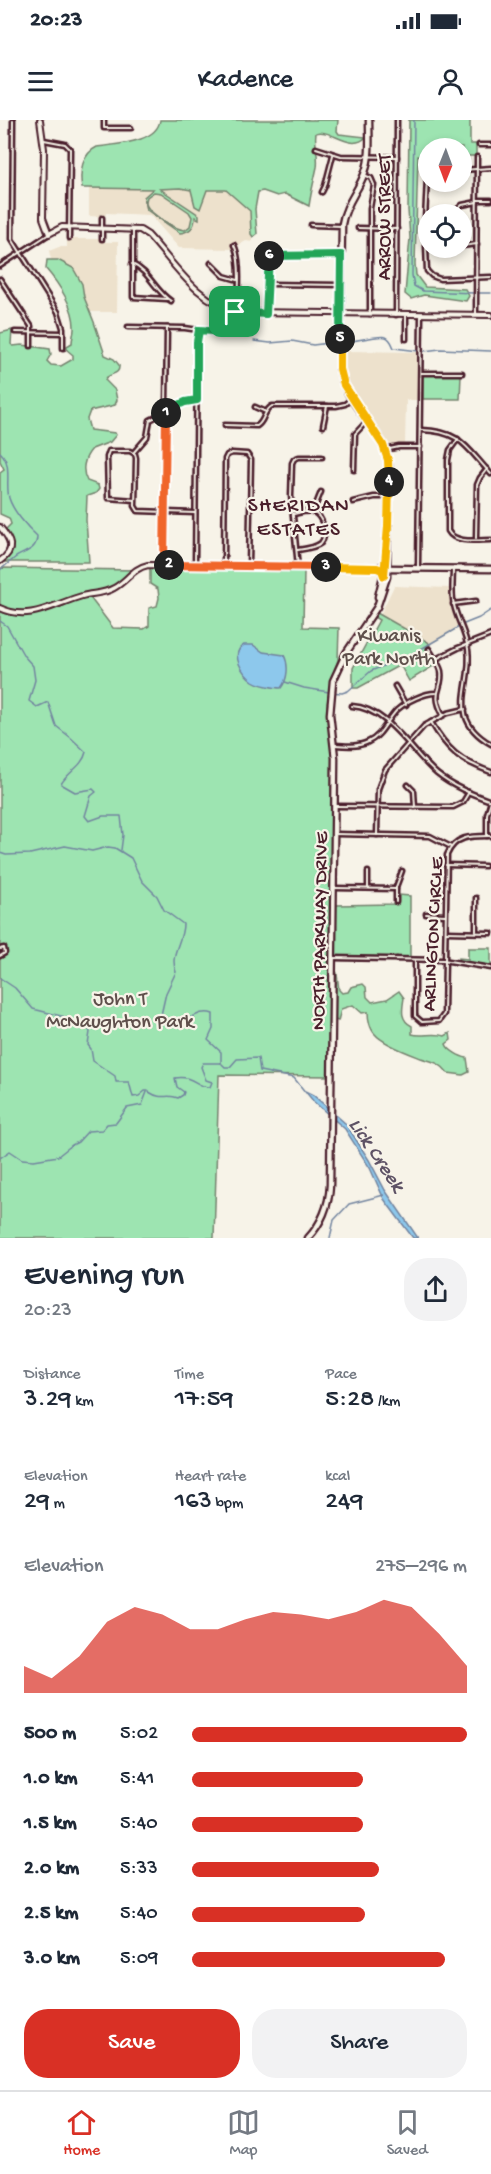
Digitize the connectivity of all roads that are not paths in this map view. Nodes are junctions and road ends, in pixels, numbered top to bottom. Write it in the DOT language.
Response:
graph roads {
  1 [pos="13,120"];
  2 [pos="39,120"];
  3 [pos="104,120"];
  4 [pos="369,120"];
  5 [pos="397,120"];
  6 [pos="131,128"];
  7 [pos="44,140"];
  8 [pos="479,145"];
  9 [pos="491,145"];
  10 [pos="316,148"];
  11 [pos="333,155"];
  12 [pos="368,157"];
  13 [pos="397,157"];
  14 [pos="477,157"];
  15 [pos="477,168"];
  16 [pos="491,168"];
  17 [pos="472,169"];
  18 [pos="364,175"];
  19 [pos="322,192"];
  20 [pos="491,200"];
  21 [pos="477,201"];
  22 [pos="468,204"];
  23 [pos="102,218"];
  24 [pos="311,225"];
  25 [pos="342,226"];
  26 [pos="69,228"];
  27 [pos="102,228"];
  28 [pos="133,228"];
  29 [pos="358,228"];
  30 [pos="371,229"];
  31 [pos="397,229"];
  32 [pos="49,234"];
  33 [pos="69,238"];
  34 [pos="102,239"];
  35 [pos="477,244"];
  36 [pos="234,245"];
  37 [pos="472,245"];
  38 [pos="20,253"];
  39 [pos="341,255"];
  40 [pos="426,258"];
  41 [pos="211,263"];
  42 [pos="132,264"];
  43 [pos="0,266"];
  44 [pos="477,277"];
  45 [pos="491,278"];
  46 [pos="0,279"];
  47 [pos="238,280"];
  48 [pos="267,284"];
  49 [pos="341,285"];
  50 [pos="167,299"];
  51 [pos="171,301"];
  52 [pos="235,312"];
  53 [pos="266,314"];
  54 [pos="340,314"];
  55 [pos="370,315"];
  56 [pos="396,315"];
  57 [pos="406,315"];
  58 [pos="422,315"];
  59 [pos="476,315"];
  60 [pos="491,315"];
  61 [pos="128,327"];
  62 [pos="167,328"];
  63 [pos="199,330"];
  64 [pos="15,332"];
  65 [pos="32,332"];
  66 [pos="63,333"];
  67 [pos="406,339"];
  68 [pos="31,346"];
  69 [pos="63,348"];
  70 [pos="421,373"];
  71 [pos="462,373"];
  72 [pos="351,399"];
  73 [pos="197,400"];
  74 [pos="327,406"];
  75 [pos="255,407"];
  76 [pos="166,411"];
  77 [pos="266,412"];
  78 [pos="367,421"];
  79 [pos="225,425"];
  80 [pos="323,426"];
  81 [pos="420,430"];
  82 [pos="458,439"];
  83 [pos="420,447"];
  84 [pos="385,450"];
  85 [pos="134,452"];
  86 [pos="322,457"];
  87 [pos="487,469"];
  88 [pos="354,470"];
  89 [pos="491,474"];
  90 [pos="321,492"];
  91 [pos="388,497"];
  92 [pos="135,500"];
  93 [pos="353,502"];
  94 [pos="165,512"];
  95 [pos="195,513"];
  96 [pos="313,513"];
  97 [pos="293,514"];
  98 [pos="0,527"];
  99 [pos="476,540"];
  100 [pos="491,540"];
  101 [pos="297,550"];
  102 [pos="0,561"];
  103 [pos="387,561"];
  104 [pos="164,565"];
  105 [pos="195,566"];
  106 [pos="224,566"];
  107 [pos="249,566"];
  108 [pos="298,567"];
  109 [pos="377,568"];
  110 [pos="387,568"];
  111 [pos="397,568"];
  112 [pos="418,568"];
  113 [pos="453,569"];
  114 [pos="491,569"];
  115 [pos="386,576"];
  116 [pos="476,601"];
  117 [pos="453,604"];
  118 [pos="0,608"];
  119 [pos="491,635"];
  120 [pos="468,645"];
  121 [pos="429,649"];
  122 [pos="436,660"];
  123 [pos="395,686"];
  124 [pos="436,693"];
  125 [pos="406,705"];
  126 [pos="352,706"];
  127 [pos="465,709"];
  128 [pos="443,715"];
  129 [pos="431,722"];
  130 [pos="388,724"];
  131 [pos="408,743"];
  132 [pos="491,744"];
  133 [pos="335,745"];
  134 [pos="491,772"];
  135 [pos="408,784"];
  136 [pos="469,792"];
  137 [pos="491,801"];
  138 [pos="335,806"];
  139 [pos="377,806"];
  140 [pos="415,807"];
  141 [pos="335,834"];
  142 [pos="377,835"];
  143 [pos="489,836"];
  144 [pos="451,847"];
  145 [pos="446,865"];
  146 [pos="485,866"];
  147 [pos="402,870"];
  148 [pos="368,872"];
  149 [pos="334,888"];
  150 [pos="368,888"];
  151 [pos="396,889"];
  152 [pos="476,898"];
  153 [pos="396,902"];
  154 [pos="426,914"];
  155 [pos="445,915"];
  156 [pos="445,932"];
  157 [pos="476,933"];
  158 [pos="491,933"];
  159 [pos="0,949"];
  160 [pos="0,956"];
  161 [pos="333,958"];
  162 [pos="415,960"];
  163 [pos="445,960"];
  164 [pos="491,968"];
  165 [pos="308,1238"];
  1 -- 38 [label="street"];
  2 -- 7 [label="street"];
  3 -- 6 [label="street"];
  4 -- 12 [label="main road, NORTH PARKWAY DRIVE"];
  5 -- 13 [label="street, ARROW STREET"];
  7 -- 26 [label="street"];
  7 -- 32 [label="street"];
  8 -- 9 [label="street"];
  10 -- 11 [label="street"];
  11 -- 12 [label="street"];
  11 -- 19 [label="street"];
  12 -- 13 [label="street"];
  12 -- 18 [label="main road, NORTH PARKWAY DRIVE"];
  13 -- 31 [label="street, ARROW STREET"];
  14 -- 15 [label="street"];
  15 -- 16 [label="street"];
  15 -- 17 [label="street"];
  15 -- 21 [label="street"];
  18 -- 25 [label="main road, NORTH PARKWAY DRIVE"];
  18 -- 30 [label="street"];
  20 -- 21 [label="street"];
  21 -- 22 [label="street"];
  21 -- 35 [label="street"];
  23 -- 27 [label="street"];
  24 -- 25 [label="street"];
  25 -- 39 [label="main road, NORTH PARKWAY DRIVE"];
  26 -- 27 [label="street"];
  26 -- 32 [label="street"];
  26 -- 33 [label="street"];
  27 -- 28 [label="street"];
  27 -- 34 [label="street"];
  28 -- 42 [label="street"];
  28 -- 52 [label="street"];
  29 -- 30 [label="street"];
  30 -- 31 [label="street"];
  30 -- 55 [label="street"];
  31 -- 56 [label="street, ARROW STREET"];
  32 -- 38 [label="street"];
  35 -- 37 [label="street"];
  35 -- 44 [label="street"];
  36 -- 47 [label="street"];
  38 -- 43 [label="street"];
  38 -- 66 [label="street"];
  39 -- 48 [label="street"];
  39 -- 49 [label="main road, NORTH PARKWAY DRIVE"];
  40 -- 44 [label="street"];
  41 -- 47 [label="street"];
  42 -- 50 [label="street"];
  42 -- 50 [label="street"];
  44 -- 45 [label="street"];
  44 -- 59 [label="street"];
  46 -- 65 [label="street"];
  47 -- 52 [label="street"];
  48 -- 49 [label="street"];
  48 -- 53 [label="street"];
  49 -- 54 [label="main road, NORTH PARKWAY DRIVE"];
  50 -- 51 [label="street"];
  52 -- 53 [label="street"];
  52 -- 63 [label="street"];
  53 -- 54 [label="street"];
  54 -- 55 [label="street"];
  54 -- 72 [label="main road, NORTH PARKWAY DRIVE"];
  55 -- 56 [label="street"];
  56 -- 57 [label="street"];
  57 -- 58 [label="street"];
  57 -- 67 [label="street"];
  58 -- 59 [label="street"];
  58 -- 70 [label="street"];
  59 -- 60 [label="street"];
  61 -- 62 [label="street"];
  62 -- 63 [label="street"];
  62 -- 76 [label="street"];
  63 -- 73 [label="street"];
  64 -- 65 [label="street"];
  65 -- 66 [label="street"];
  65 -- 68 [label="street"];
  66 -- 69 [label="street"];
  70 -- 71 [label="street"];
  70 -- 81 [label="street"];
  72 -- 74 [label="street"];
  72 -- 78 [label="main road, NORTH PARKWAY DRIVE"];
  73 -- 76 [label="street"];
  73 -- 95 [label="street"];
  74 -- 77 [label="street"];
  74 -- 80 [label="street"];
  75 -- 77 [label="street"];
  76 -- 85 [label="street"];
  76 -- 94 [label="street"];
  77 -- 79 [label="street"];
  78 -- 84 [label="main road, NORTH PARKWAY DRIVE"];
  78 -- 88 [label="street"];
  81 -- 82 [label="street"];
  81 -- 83 [label="street"];
  82 -- 87 [label="street"];
  82 -- 99 [label="street"];
  83 -- 84 [label="street"];
  83 -- 112 [label="street"];
  84 -- 91 [label="main road, NORTH PARKWAY DRIVE"];
  85 -- 92 [label="street"];
  85 -- 92 [label="street"];
  86 -- 97 [label="street"];
  87 -- 89 [label="street"];
  87 -- 99 [label="street"];
  90 -- 96 [label="street"];
  91 -- 93 [label="street"];
  91 -- 103 [label="main road, NORTH PARKWAY DRIVE"];
  92 -- 94 [label="street"];
  94 -- 95 [label="street"];
  94 -- 104 [label="street"];
  95 -- 105 [label="street"];
  96 -- 97 [label="street"];
  96 -- 101 [label="street"];
  97 -- 101 [label="street"];
  98 -- 102 [label="street"];
  99 -- 100 [label="street"];
  101 -- 108 [label="street"];
  103 -- 109 [label="main road"];
  103 -- 110 [label="main road, NORTH PARKWAY DRIVE"];
  103 -- 111 [label="main road"];
  104 -- 105 [label="street"];
  104 -- 118 [label="street"];
  105 -- 106 [label="street"];
  106 -- 107 [label="street"];
  106 -- 107 [label="street"];
  107 -- 108 [label="street"];
  108 -- 109 [label="street"];
  109 -- 110 [label="street"];
  109 -- 115 [label="main road"];
  110 -- 111 [label="main road"];
  110 -- 115 [label="main road, NORTH PARKWAY DRIVE"];
  111 -- 112 [label="main road"];
  111 -- 115 [label="main road"];
  112 -- 113 [label="main road"];
  113 -- 114 [label="main road"];
  113 -- 117 [label="street"];
  115 -- 133 [label="main road, NORTH PARKWAY DRIVE"];
  116 -- 117 [label="street"];
  117 -- 120 [label="street"];
  119 -- 120 [label="street"];
  120 -- 122 [label="street"];
  120 -- 127 [label="street"];
  121 -- 122 [label="street"];
  122 -- 124 [label="street"];
  123 -- 125 [label="street"];
  124 -- 125 [label="street"];
  124 -- 128 [label="street"];
  125 -- 130 [label="street"];
  126 -- 130 [label="street"];
  127 -- 128 [label="street"];
  127 -- 132 [label="street"];
  128 -- 129 [label="street"];
  129 -- 131 [label="street"];
  129 -- 134 [label="street"];
  130 -- 131 [label="street"];
  130 -- 133 [label="street"];
  131 -- 136 [label="street"];
  131 -- 139 [label="street"];
  133 -- 138 [label="main road, NORTH PARKWAY DRIVE"];
  135 -- 140 [label="street"];
  136 -- 137 [label="street"];
  136 -- 140 [label="street"];
  137 -- 143 [label="street"];
  138 -- 139 [label="street"];
  138 -- 141 [label="main road, NORTH PARKWAY DRIVE"];
  139 -- 140 [label="street"];
  139 -- 142 [label="street"];
  141 -- 142 [label="street"];
  141 -- 149 [label="main road, NORTH PARKWAY DRIVE"];
  142 -- 144 [label="street"];
  143 -- 144 [label="street, ARLINGTON CIRCLE"];
  144 -- 145 [label="street, ARLINGTON CIRCLE"];
  145 -- 146 [label="street"];
  145 -- 155 [label="street, ARLINGTON CIRCLE"];
  147 -- 151 [label="street"];
  148 -- 150 [label="street"];
  149 -- 150 [label="street"];
  149 -- 161 [label="main road, NORTH PARKWAY DRIVE"];
  150 -- 151 [label="street"];
  151 -- 153 [label="street"];
  152 -- 157 [label="street"];
  154 -- 155 [label="street"];
  155 -- 156 [label="street, ARLINGTON CIRCLE"];
  156 -- 157 [label="street"];
  156 -- 163 [label="street, ARLINGTON CIRCLE"];
  157 -- 158 [label="street"];
  159 -- 160 [label="street"];
  161 -- 162 [label="street"];
  161 -- 165 [label="main road, NORTH PARKWAY DRIVE"];
  162 -- 163 [label="street"];
  162 -- 163 [label="street, ARLINGTON CIRCLE"];
  163 -- 164 [label="street"];
}
